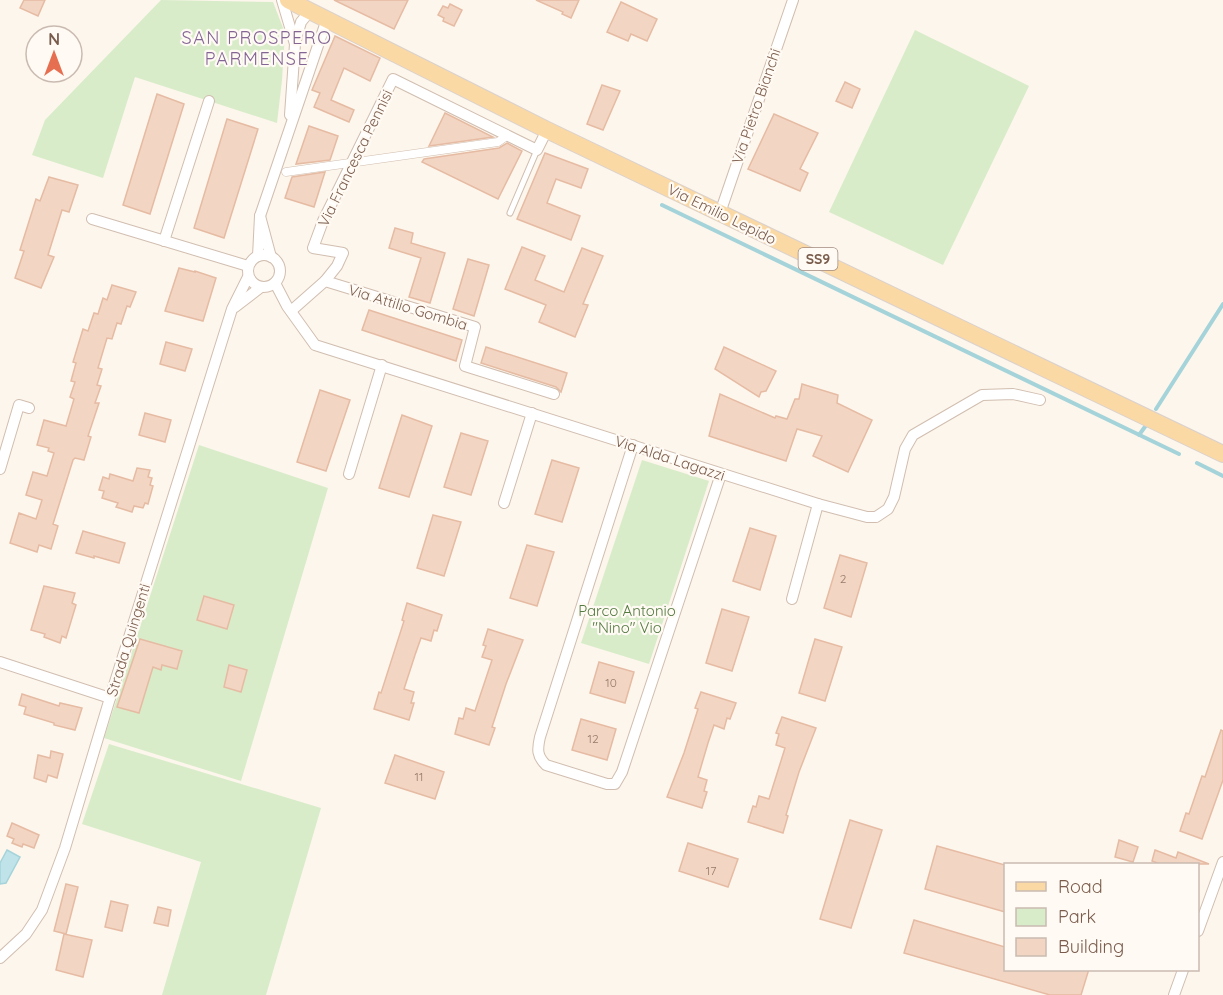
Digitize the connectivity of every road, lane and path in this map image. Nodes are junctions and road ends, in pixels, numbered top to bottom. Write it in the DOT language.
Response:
graph roads {
  1 [pos="282,0"];
  2 [pos="288,0"];
  3 [pos="793,0"];
  4 [pos="310,11"];
  5 [pos="327,19"];
  6 [pos="294,44"];
  7 [pos="209,101"];
  8 [pos="547,130"];
  9 [pos="289,131"];
  10 [pos="508,135"];
  11 [pos="537,150"];
  12 [pos="352,163"];
  13 [pos="286,172"];
  14 [pos="510,213"];
  15 [pos="720,213"];
  16 [pos="260,216"];
  17 [pos="92,219"];
  18 [pos="164,241"];
  19 [pos="258,256"];
  20 [pos="271,257"];
  21 [pos="248,271"];
  22 [pos="324,281"];
  23 [pos="275,283"];
  24 [pos="261,287"];
  25 [pos="232,309"];
  26 [pos="291,311"];
  27 [pos="382,365"];
  28 [pos="554,394"];
  29 [pos="1040,400"];
  30 [pos="29,408"];
  31 [pos="532,413"];
  32 [pos="633,446"];
  33 [pos="1223,454"];
  34 [pos="0,470"];
  35 [pos="349,474"];
  36 [pos="721,474"];
  37 [pos="504,503"];
  38 [pos="818,504"];
  39 [pos="792,599"];
  40 [pos="0,662"];
  41 [pos="110,698"];
  42 [pos="1223,862"];
  43 [pos="1199,926"];
  44 [pos="0,958"];
  45 [pos="1182,971"];
  46 [pos="1174,995"];
  1 -- 6 [label="street"];
  2 -- 4 [label="main road, Via Emilio Lepido / SS9"];
  3 -- 15 [label="street, Via Pietro Bianchi"];
  4 -- 5 [label="main road, Via Emilio Lepido / SS9"];
  4 -- 6 [label="street"];
  5 -- 8 [label="main road, Via Emilio Lepido / SS9"];
  5 -- 9 [label="street"];
  6 -- 9 [label="street"];
  7 -- 18 [label="street"];
  8 -- 11 [label="street"];
  8 -- 15 [label="main road, Via Emilio Lepido / SS9"];
  9 -- 16 [label="street"];
  10 -- 11 [label="street, Via Francesca Pennisi"];
  10 -- 12 [label="street"];
  10 -- 12 [label="street, Via Francesca Pennisi"];
  11 -- 14 [label="lane"];
  12 -- 13 [label="street"];
  12 -- 22 [label="street, Via Francesca Pennisi"];
  15 -- 33 [label="main road, Via Emilio Lepido / SS9"];
  16 -- 19 [label="street"];
  16 -- 20 [label="street"];
  17 -- 18 [label="street"];
  18 -- 21 [label="street"];
  19 -- 20 [label="street"];
  19 -- 21 [label="street"];
  20 -- 23 [label="street"];
  21 -- 24 [label="street"];
  21 -- 25 [label="street, Strada Quingenti"];
  22 -- 26 [label="street"];
  22 -- 28 [label="street, Via Attilio Gombia"];
  23 -- 24 [label="street"];
  23 -- 26 [label="street, Via Alda Lagazzi"];
  24 -- 25 [label="street"];
  25 -- 41 [label="street, Strada Quingenti"];
  26 -- 27 [label="street, Via Alda Lagazzi"];
  27 -- 31 [label="street, Via Alda Lagazzi"];
  27 -- 35 [label="street"];
  29 -- 38 [label="street, Via Alda Lagazzi"];
  30 -- 34 [label="street"];
  31 -- 32 [label="street, Via Alda Lagazzi"];
  31 -- 37 [label="street"];
  32 -- 36 [label="street, Via Alda Lagazzi"];
  32 -- 36 [label="street"];
  36 -- 38 [label="street, Via Alda Lagazzi"];
  38 -- 39 [label="street"];
  40 -- 41 [label="street"];
  41 -- 44 [label="street, Strada Quingenti"];
  42 -- 43 [label="street"];
  45 -- 46 [label="street"];
}
